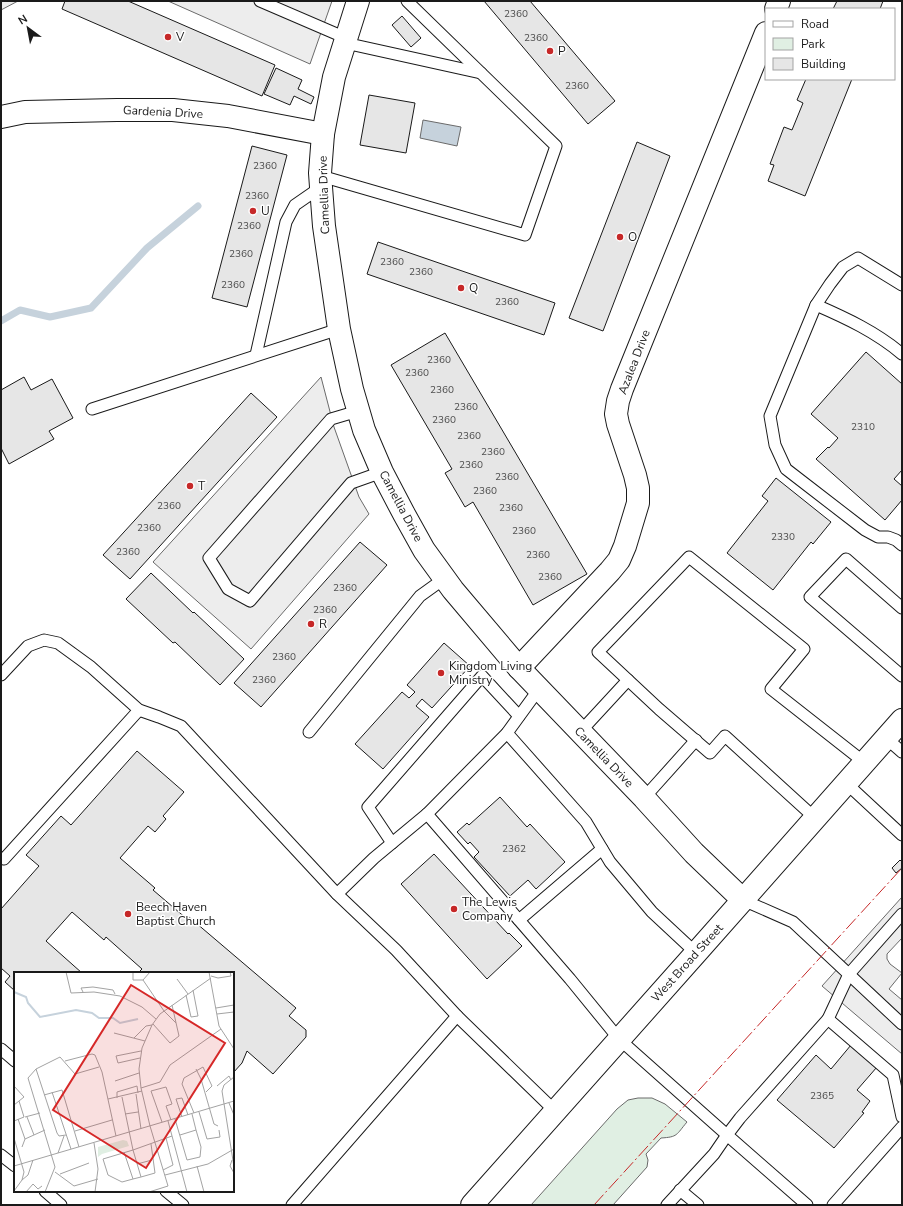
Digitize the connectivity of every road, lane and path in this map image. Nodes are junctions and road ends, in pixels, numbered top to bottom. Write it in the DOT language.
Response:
graph roads {
  1 [pos="260,1"];
  2 [pos="358,1"];
  3 [pos="407,1"];
  4 [pos="765,35"];
  5 [pos="346,40"];
  6 [pos="481,74"];
  7 [pos="1,117"];
  8 [pos="323,134"];
  9 [pos="321,182"];
  10 [pos="902,286"];
  11 [pos="816,305"];
  12 [pos="339,328"];
  13 [pos="902,354"];
  14 [pos="256,356"];
  15 [pos="92,409"];
  16 [pos="358,411"];
  17 [pos="382,472"];
  18 [pos="902,545"];
  19 [pos="445,578"];
  20 [pos="902,608"];
  21 [pos="519,668"];
  22 [pos="1,675"];
  23 [pos="902,676"];
  24 [pos="628,680"];
  25 [pos="539,689"];
  26 [pos="139,710"];
  27 [pos="519,716"];
  28 [pos="902,720"];
  29 [pos="309,732"];
  30 [pos="580,732"];
  31 [pos="507,733"];
  32 [pos="886,738"];
  33 [pos="696,740"];
  34 [pos="902,752"];
  35 [pos="864,762"];
  36 [pos="846,783"];
  37 [pos="644,798"];
  38 [pos="426,814"];
  39 [pos="815,818"];
  40 [pos="902,835"];
  41 [pos="392,843"];
  42 [pos="602,849"];
  43 [pos="2,858"];
  44 [pos="337,894"];
  45 [pos="743,900"];
  46 [pos="902,914"];
  47 [pos="519,920"];
  48 [pos="696,953"];
  49 [pos="849,974"];
  50 [pos="457,1016"];
  51 [pos="828,1019"];
  52 [pos="902,1024"];
  53 [pos="619,1039"];
  54 [pos="1,1049"];
  55 [pos="14,1060"];
  56 [pos="555,1111"];
  57 [pos="902,1117"];
  58 [pos="902,1127"];
  59 [pos="727,1135"];
  60 [pos="1,1155"];
  61 [pos="14,1165"];
  62 [pos="680,1190"];
  63 [pos="46,1192"];
  64 [pos="167,1192"];
  65 [pos="61,1205"];
  66 [pos="183,1205"];
  67 [pos="292,1205"];
  68 [pos="472,1205"];
  69 [pos="667,1205"];
  70 [pos="698,1205"];
  71 [pos="807,1205"];
  72 [pos="833,1205"];
  1 -- 5 [label="lane"];
  2 -- 5 [label="street, Camellia Drive"];
  3 -- 6 [label="lane"];
  4 -- 21 [label="street, Azalea Drive"];
  5 -- 6 [label="lane"];
  5 -- 8 [label="street, Camellia Drive"];
  6 -- 9 [label="lane"];
  7 -- 8 [label="street, Gardenia Drive"];
  8 -- 9 [label="street, Camellia Drive"];
  9 -- 12 [label="street, Camellia Drive"];
  9 -- 14 [label="lane"];
  10 -- 11 [label="lane"];
  11 -- 13 [label="lane"];
  11 -- 18 [label="lane"];
  12 -- 14 [label="lane"];
  12 -- 16 [label="street, Camellia Drive"];
  14 -- 15 [label="lane"];
  16 -- 17 [label="street, Camellia Drive"];
  16 -- 17 [label="lane"];
  17 -- 19 [label="street, Camellia Drive"];
  19 -- 21 [label="street, Camellia Drive"];
  19 -- 29 [label="lane"];
  20 -- 23 [label="lane"];
  21 -- 25 [label="street, Camellia Drive"];
  22 -- 26 [label="lane"];
  24 -- 30 [label="lane"];
  24 -- 33 [label="lane"];
  24 -- 35 [label="lane"];
  25 -- 27 [label="lane"];
  25 -- 30 [label="street, Camellia Drive"];
  26 -- 43 [label="lane"];
  26 -- 44 [label="lane"];
  27 -- 31 [label="lane"];
  27 -- 41 [label="lane"];
  28 -- 32 [label="street, West Broad Street"];
  30 -- 37 [label="street, Camellia Drive"];
  31 -- 38 [label="lane"];
  31 -- 42 [label="lane"];
  32 -- 34 [label="lane"];
  32 -- 35 [label="street, West Broad Street"];
  33 -- 37 [label="lane"];
  33 -- 39 [label="lane"];
  35 -- 36 [label="street, West Broad Street"];
  36 -- 39 [label="street, West Broad Street"];
  36 -- 40 [label="lane"];
  37 -- 45 [label="street, Camellia Drive"];
  38 -- 41 [label="lane"];
  38 -- 47 [label="lane"];
  39 -- 45 [label="street, West Broad Street"];
  41 -- 44 [label="lane"];
  42 -- 47 [label="lane"];
  42 -- 48 [label="lane"];
  44 -- 50 [label="lane"];
  45 -- 48 [label="street, West Broad Street"];
  45 -- 49 [label="lane"];
  46 -- 49 [label="lane"];
  47 -- 53 [label="lane"];
  48 -- 53 [label="street, West Broad Street"];
  49 -- 51 [label="lane"];
  49 -- 52 [label="lane"];
  50 -- 56 [label="lane"];
  50 -- 67 [label="lane"];
  51 -- 57 [label="lane"];
  51 -- 59 [label="lane"];
  53 -- 56 [label="street, West Broad Street"];
  53 -- 59 [label="lane"];
  54 -- 55 [label="lane"];
  56 -- 68 [label="street, West Broad Street"];
  58 -- 72 [label="lane"];
  59 -- 62 [label="lane"];
  59 -- 71 [label="lane"];
  60 -- 61 [label="lane"];
  62 -- 69 [label="lane"];
  62 -- 70 [label="lane"];
  63 -- 65 [label="lane"];
  64 -- 66 [label="lane"];
}
